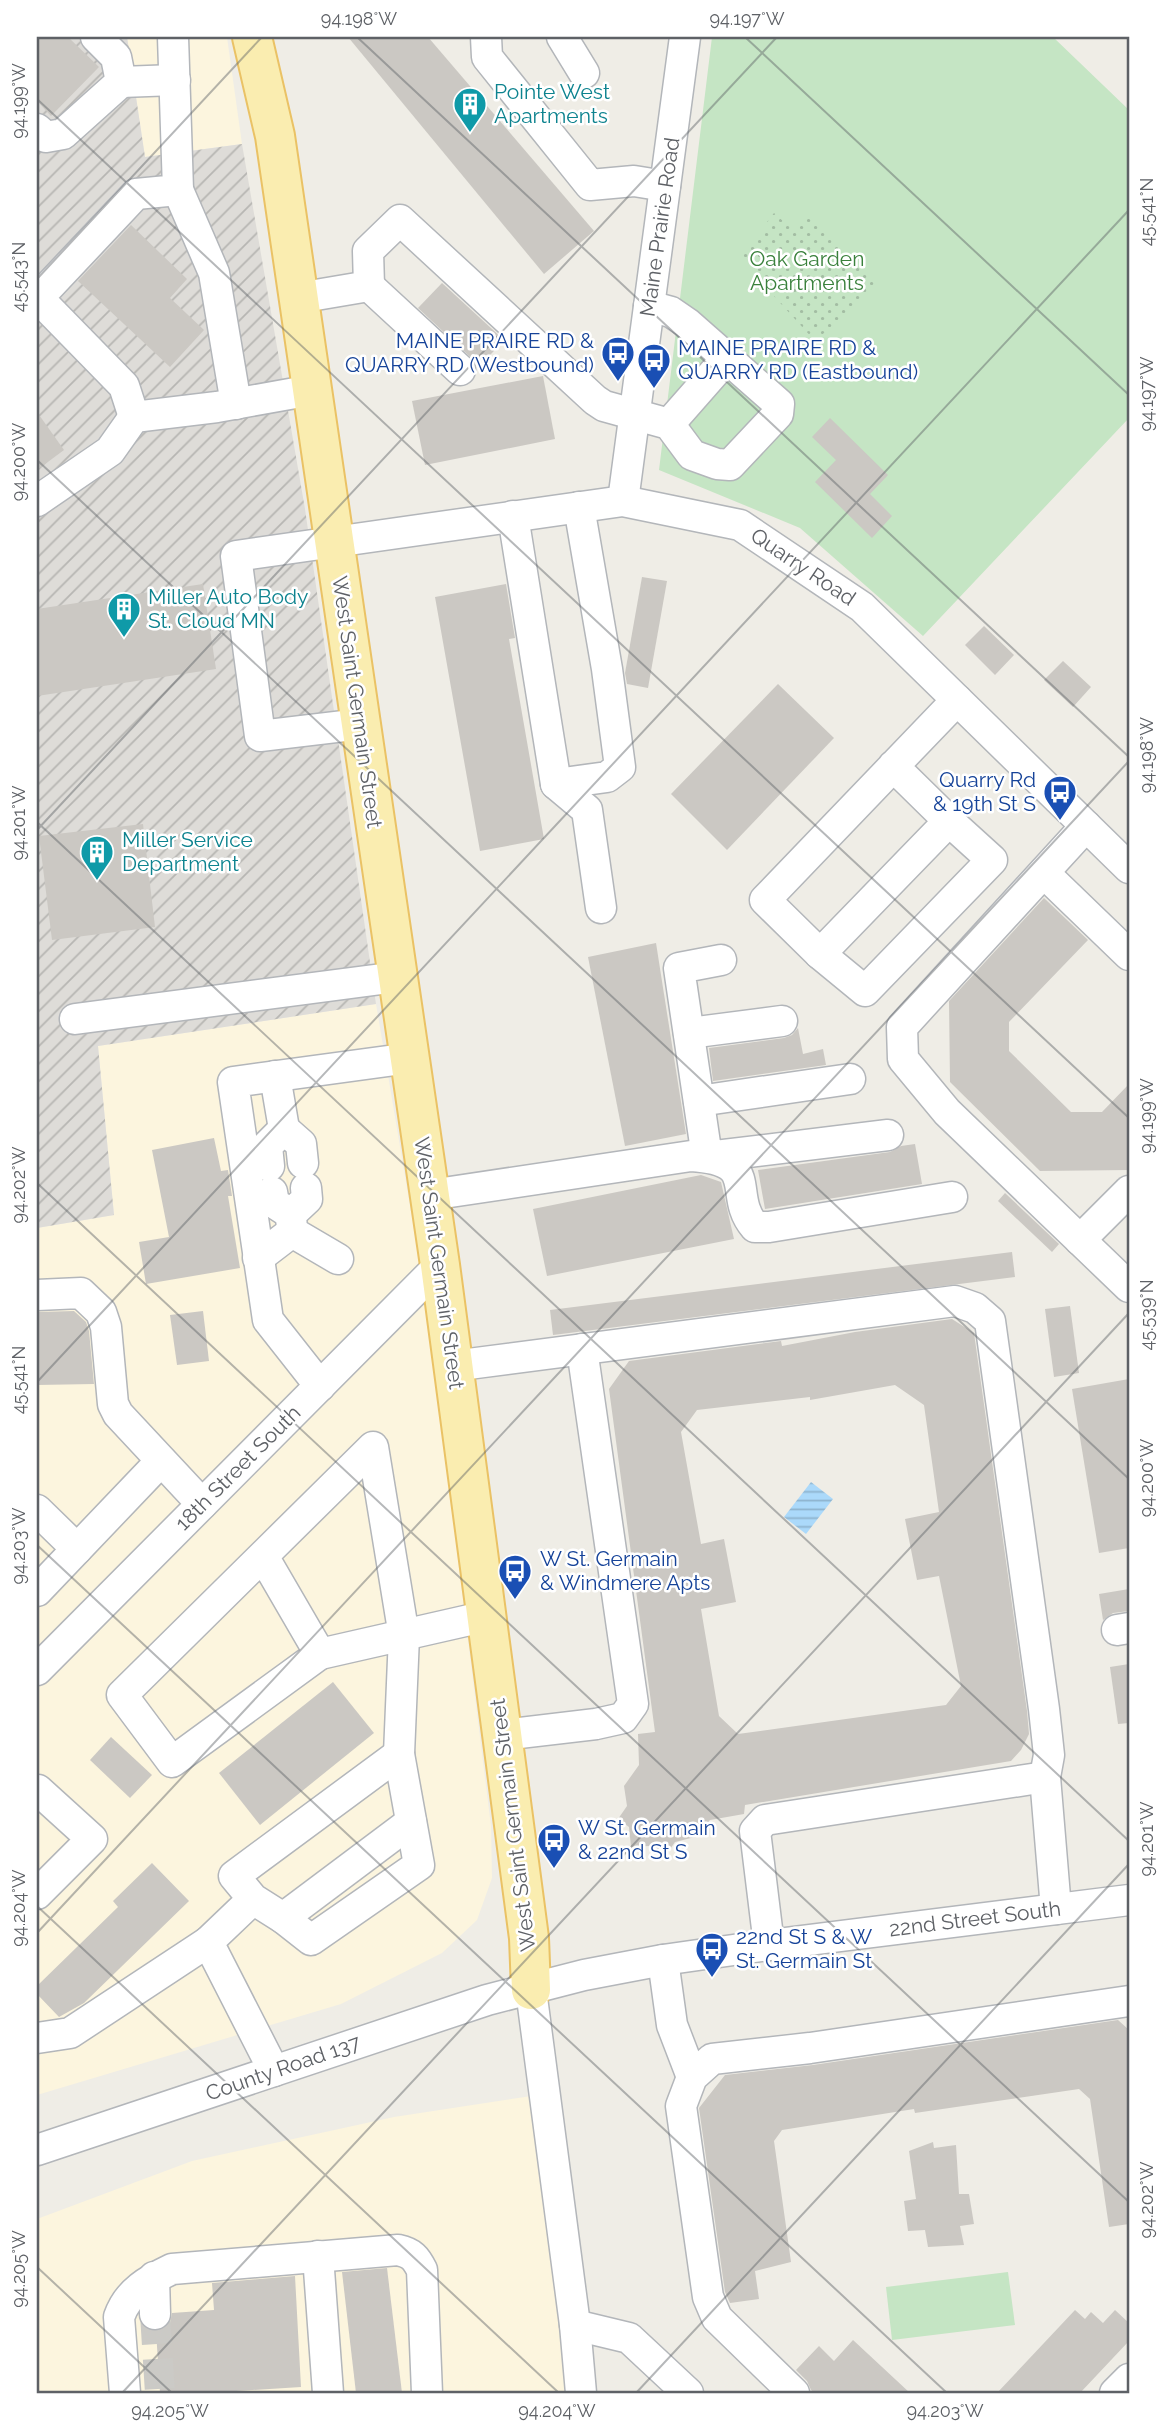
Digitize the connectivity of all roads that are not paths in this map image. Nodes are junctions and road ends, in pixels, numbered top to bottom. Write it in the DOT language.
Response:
graph roads {
  1 [pos="96,37"];
  2 [pos="173,37"];
  3 [pos="252,37"];
  4 [pos="268,37"];
  5 [pos="486,37"];
  6 [pos="562,37"];
  7 [pos="685,37"];
  8 [pos="584,73"];
  9 [pos="175,80"];
  10 [pos="121,82"];
  11 [pos="37,129"];
  12 [pos="275,136"];
  13 [pos="665,186"];
  14 [pos="178,190"];
  15 [pos="369,286"];
  16 [pos="298,298"];
  17 [pos="649,306"];
  18 [pos="727,358"];
  19 [pos="460,370"];
  20 [pos="312,390"];
  21 [pos="236,404"];
  22 [pos="634,415"];
  23 [pos="134,417"];
  24 [pos="669,424"];
  25 [pos="37,501"];
  26 [pos="622,501"];
  27 [pos="579,507"];
  28 [pos="513,516"];
  29 [pos="334,541"];
  30 [pos="957,700"];
  31 [pos="361,724"];
  32 [pos="893,766"];
  33 [pos="556,784"];
  34 [pos="949,821"];
  35 [pos="1086,826"];
  36 [pos="1129,868"];
  37 [pos="1044,873"];
  38 [pos="601,908"];
  39 [pos="820,954"];
  40 [pos="1129,955"];
  41 [pos="721,960"];
  42 [pos="397,977"];
  43 [pos="75,1018"];
  44 [pos="782,1021"];
  45 [pos="689,1033"];
  46 [pos="410,1058"];
  47 [pos="275,1076"];
  48 [pos="850,1079"];
  49 [pos="699,1101"];
  50 [pos="284,1129"];
  51 [pos="888,1135"];
  52 [pos="706,1157"];
  53 [pos="1129,1191"];
  54 [pos="430,1195"];
  55 [pos="952,1197"];
  56 [pos="281,1201"];
  57 [pos="1080,1240"];
  58 [pos="258,1258"];
  59 [pos="338,1259"];
  60 [pos="440,1265"];
  61 [pos="1129,1287"];
  62 [pos="37,1295"];
  63 [pos="582,1349"];
  64 [pos="453,1366"];
  65 [pos="320,1386"];
  66 [pos="161,1461"];
  67 [pos="202,1504"];
  68 [pos="37,1510"];
  69 [pos="77,1549"];
  70 [pos="263,1556"];
  71 [pos="37,1591"];
  72 [pos="487,1616"];
  73 [pos="404,1636"];
  74 [pos="320,1654"];
  75 [pos="37,1670"];
  76 [pos="503,1735"];
  77 [pos="399,1754"];
  78 [pos="1045,1777"];
  79 [pos="37,1791"];
  80 [pos="37,1894"];
  81 [pos="253,1899"];
  82 [pos="1129,1900"];
  83 [pos="1056,1909"];
  84 [pos="208,1942"];
  85 [pos="769,1945"];
  86 [pos="663,1960"];
  87 [pos="531,1990"];
  88 [pos="1129,2001"];
  89 [pos="37,2038"];
  90 [pos="274,2071"];
  91 [pos="692,2077"];
  92 [pos="37,2150"];
  93 [pos="318,2256"];
  94 [pos="154,2277"];
  95 [pos="155,2314"];
  96 [pos="575,2325"];
  97 [pos="1129,2379"];
  98 [pos="125,2393"];
  99 [pos="328,2393"];
  100 [pos="427,2393"];
  101 [pos="581,2393"];
  102 [pos="688,2393"];
  103 [pos="794,2393"];
  104 [pos="1115,2393"];
  1 -- 10 [label="street"];
  2 -- 9 [label="street"];
  3 -- 12 [label="main road, West Saint Germain Street"];
  4 -- 12 [label="main road, West Saint Germain Street"];
  5 -- 13 [label="street"];
  6 -- 8 [label="street"];
  7 -- 13 [label="street, Maine Prairie Road"];
  9 -- 10 [label="street"];
  9 -- 14 [label="street"];
  10 -- 11 [label="street"];
  12 -- 16 [label="main road, West Saint Germain Street"];
  13 -- 17 [label="street, Maine Prairie Road"];
  14 -- 21 [label="street"];
  14 -- 23 [label="street"];
  15 -- 16 [label="street"];
  15 -- 19 [label="street"];
  15 -- 22 [label="street"];
  16 -- 20 [label="main road, West Saint Germain Street"];
  17 -- 18 [label="street"];
  17 -- 22 [label="street, Maine Prairie Road"];
  18 -- 24 [label="street"];
  18 -- 24 [label="street"];
  20 -- 21 [label="street"];
  20 -- 29 [label="main road, West Saint Germain Street"];
  21 -- 23 [label="street"];
  22 -- 24 [label="street"];
  22 -- 26 [label="street, Maine Prairie Road"];
  23 -- 25 [label="street"];
  26 -- 27 [label="street, Quarry Road"];
  26 -- 30 [label="street, Quarry Road"];
  27 -- 28 [label="street, Quarry Road"];
  27 -- 33 [label="street"];
  28 -- 29 [label="street, Quarry Road"];
  28 -- 33 [label="street"];
  29 -- 31 [label="main road, West Saint Germain Street"];
  29 -- 31 [label="street, Quarry Road"];
  30 -- 32 [label="street"];
  30 -- 35 [label="street, Quarry Road"];
  31 -- 42 [label="main road, West Saint Germain Street"];
  32 -- 34 [label="street"];
  32 -- 39 [label="street"];
  33 -- 38 [label="street"];
  34 -- 39 [label="street"];
  34 -- 39 [label="street"];
  35 -- 36 [label="street, Quarry Road"];
  35 -- 37 [label="street"];
  37 -- 40 [label="street"];
  37 -- 57 [label="street"];
  41 -- 45 [label="street"];
  42 -- 43 [label="street"];
  42 -- 46 [label="main road, West Saint Germain Street"];
  44 -- 45 [label="street"];
  45 -- 49 [label="street"];
  46 -- 47 [label="street"];
  46 -- 54 [label="main road, West Saint Germain Street"];
  47 -- 50 [label="street"];
  47 -- 58 [label="street"];
  48 -- 49 [label="street"];
  49 -- 52 [label="street"];
  50 -- 56 [label="street"];
  50 -- 56 [label="street"];
  51 -- 52 [label="street"];
  52 -- 54 [label="street"];
  52 -- 55 [label="street"];
  53 -- 57 [label="street"];
  54 -- 60 [label="main road, West Saint Germain Street"];
  56 -- 58 [label="street"];
  56 -- 59 [label="street"];
  57 -- 61 [label="street"];
  58 -- 65 [label="street"];
  60 -- 64 [label="main road, West Saint Germain Street"];
  60 -- 65 [label="street, 18th Street South"];
  62 -- 66 [label="street"];
  63 -- 64 [label="street"];
  63 -- 76 [label="street"];
  63 -- 78 [label="street"];
  64 -- 72 [label="main road, West Saint Germain Street"];
  65 -- 67 [label="street, 18th Street South"];
  66 -- 67 [label="street"];
  66 -- 69 [label="street"];
  67 -- 75 [label="street, 18th Street South"];
  68 -- 69 [label="street"];
  69 -- 71 [label="street"];
  70 -- 73 [label="street"];
  70 -- 74 [label="street"];
  70 -- 74 [label="street"];
  72 -- 73 [label="street"];
  72 -- 76 [label="main road, West Saint Germain Street"];
  73 -- 74 [label="street"];
  73 -- 77 [label="street"];
  76 -- 87 [label="main road, West Saint Germain Street"];
  77 -- 81 [label="street"];
  77 -- 81 [label="street"];
  78 -- 83 [label="street"];
  78 -- 85 [label="street"];
  79 -- 80 [label="street"];
  81 -- 84 [label="street"];
  82 -- 83 [label="street, 22nd Street South"];
  83 -- 85 [label="street, 22nd Street South"];
  84 -- 89 [label="street"];
  84 -- 90 [label="street"];
  85 -- 86 [label="street, 22nd Street South"];
  86 -- 87 [label="street, 22nd Street South"];
  86 -- 91 [label="street"];
  87 -- 90 [label="street, County Road 137"];
  87 -- 96 [label="street, West Saint Germain Street"];
  88 -- 91 [label="street"];
  90 -- 92 [label="street, County Road 137"];
  91 -- 103 [label="street"];
  93 -- 94 [label="street"];
  93 -- 99 [label="street"];
  93 -- 100 [label="street"];
  94 -- 95 [label="street"];
  94 -- 98 [label="street"];
  96 -- 101 [label="street, West Saint Germain Street"];
  96 -- 102 [label="street"];
  97 -- 104 [label="street"];
}
